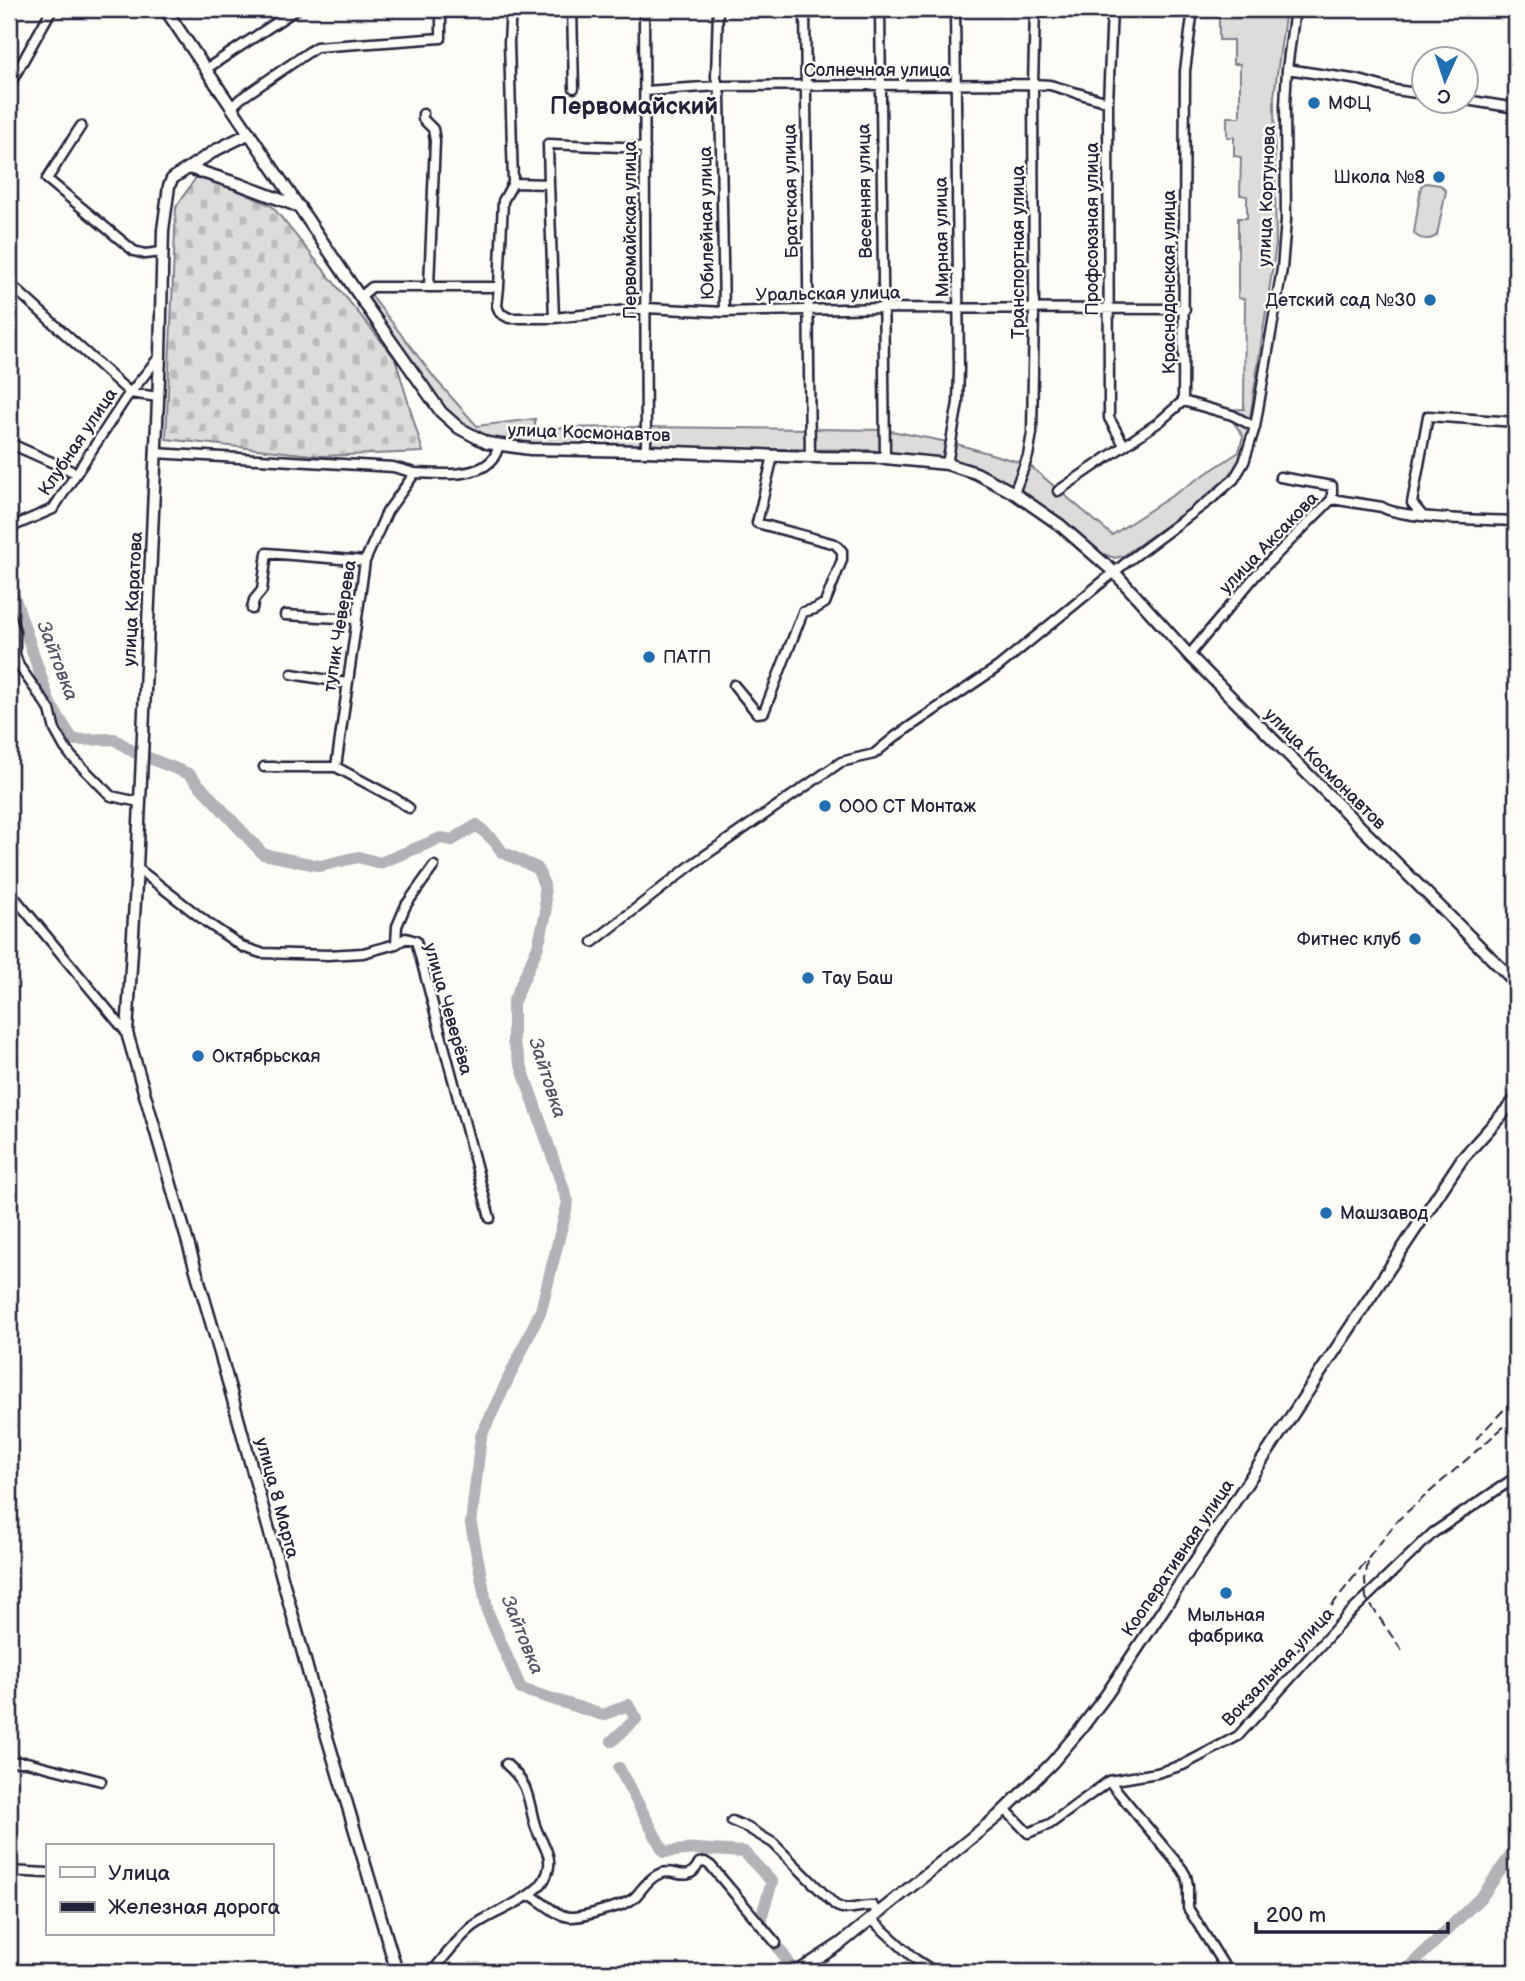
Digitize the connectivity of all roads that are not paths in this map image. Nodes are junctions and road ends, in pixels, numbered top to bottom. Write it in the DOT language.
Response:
graph roads {
  1 [pos="52,9"];
  2 [pos="297,9"];
  3 [pos="441,9"];
  4 [pos="511,9"];
  5 [pos="572,9"];
  6 [pos="644,9"];
  7 [pos="718,9"];
  8 [pos="805,9"];
  9 [pos="880,9"];
  10 [pos="955,9"];
  11 [pos="1035,9"];
  12 [pos="1112,9"];
  13 [pos="1193,9"];
  14 [pos="1295,9"];
  15 [pos="171,11"];
  16 [pos="206,69"];
  17 [pos="1287,69"];
  18 [pos="1034,84"];
  19 [pos="956,85"];
  20 [pos="9,86"];
  21 [pos="718,86"];
  22 [pos="806,86"];
  23 [pos="879,86"];
  24 [pos="573,88"];
  25 [pos="645,91"];
  26 [pos="1410,92"];
  27 [pos="1108,102"];
  28 [pos="1480,102"];
  29 [pos="232,107"];
  30 [pos="1516,108"];
  31 [pos="423,114"];
  32 [pos="81,126"];
  33 [pos="250,134"];
  34 [pos="645,148"];
  35 [pos="189,168"];
  36 [pos="513,183"];
  37 [pos="549,184"];
  38 [pos="301,208"];
  39 [pos="162,252"];
  40 [pos="9,283"];
  41 [pos="429,286"];
  42 [pos="499,287"];
  43 [pos="360,297"];
  44 [pos="646,308"];
  45 [pos="883,308"];
  46 [pos="959,308"];
  47 [pos="808,309"];
  48 [pos="1034,309"];
  49 [pos="1108,309"];
  50 [pos="1185,309"];
  51 [pos="724,312"];
  52 [pos="554,318"];
  53 [pos="160,356"];
  54 [pos="130,393"];
  55 [pos="158,397"];
  56 [pos="1183,401"];
  57 [pos="1516,422"];
  58 [pos="1255,427"];
  59 [pos="9,443"];
  60 [pos="1124,445"];
  61 [pos="499,446"];
  62 [pos="646,451"];
  63 [pos="155,453"];
  64 [pos="773,456"];
  65 [pos="810,457"];
  66 [pos="885,458"];
  67 [pos="947,464"];
  68 [pos="76,473"];
  69 [pos="415,473"];
  70 [pos="1280,477"];
  71 [pos="1058,491"];
  72 [pos="1014,493"];
  73 [pos="1332,499"];
  74 [pos="1422,515"];
  75 [pos="1516,521"];
  76 [pos="9,528"];
  77 [pos="365,561"];
  78 [pos="1115,573"];
  79 [pos="252,609"];
  80 [pos="9,613"];
  81 [pos="285,615"];
  82 [pos="356,619"];
  83 [pos="1189,655"];
  84 [pos="292,674"];
  85 [pos="346,683"];
  86 [pos="734,685"];
  87 [pos="264,767"];
  88 [pos="336,767"];
  89 [pos="139,802"];
  90 [pos="409,808"];
  91 [pos="434,866"];
  92 [pos="137,867"];
  93 [pos="10,895"];
  94 [pos="593,942"];
  95 [pos="396,944"];
  96 [pos="1516,983"];
  97 [pos="127,1033"];
  98 [pos="1516,1098"];
  99 [pos="490,1219"];
  100 [pos="1516,1477"];
  101 [pos="9,1762"];
  102 [pos="506,1764"];
  103 [pos="101,1781"];
  104 [pos="1110,1781"];
  105 [pos="1005,1809"];
  106 [pos="732,1821"];
  107 [pos="9,1871"];
  108 [pos="46,1872"];
  109 [pos="531,1895"];
  110 [pos="874,1916"];
  111 [pos="9,1931"];
  112 [pos="9,1937"];
  113 [pos="776,1943"];
  114 [pos="800,1970"];
  115 [pos="397,1972"];
  116 [pos="432,1972"];
  117 [pos="935,1972"];
  118 [pos="1228,1972"];
  1 -- 20 [label="street"];
  2 -- 16 [label="street"];
  3 -- 29 [label="street"];
  4 -- 36 [label="street"];
  5 -- 24 [label="street"];
  6 -- 25 [label="street, Первомайская улица"];
  7 -- 21 [label="street, Юбилейная улица"];
  8 -- 22 [label="street, Братская улица"];
  9 -- 23 [label="street, Весенняя улица"];
  10 -- 19 [label="street, Мирная улица"];
  11 -- 18 [label="street, Транспортная улица"];
  12 -- 27 [label="street, Профсоюзная улица"];
  13 -- 50 [label="street, Краснодонская улица"];
  14 -- 17 [label="street, улица Кортунова"];
  15 -- 16 [label="main road, улица Космонавтов"];
  16 -- 29 [label="main road, улица Космонавтов"];
  17 -- 26 [label="street"];
  17 -- 58 [label="street, улица Кортунова"];
  18 -- 19 [label="street, Солнечная улица"];
  18 -- 27 [label="street, Солнечная улица"];
  18 -- 48 [label="street, Транспортная улица"];
  19 -- 23 [label="street, Солнечная улица"];
  19 -- 46 [label="street, Мирная улица"];
  21 -- 22 [label="street, Солнечная улица"];
  21 -- 25 [label="street, Солнечная улица"];
  21 -- 51 [label="street, Юбилейная улица"];
  22 -- 23 [label="street, Солнечная улица"];
  22 -- 47 [label="street, Братская улица"];
  23 -- 45 [label="street, Весенняя улица"];
  25 -- 34 [label="street, Первомайская улица"];
  27 -- 49 [label="street, Профсоюзная улица"];
  28 -- 30 [label="street"];
  29 -- 33 [label="main road, улица Космонавтов"];
  31 -- 41 [label="street"];
  32 -- 39 [label="street"];
  33 -- 35 [label="main road, улица Каратова"];
  33 -- 38 [label="main road, улица Космонавтов"];
  34 -- 37 [label="street"];
  34 -- 44 [label="street, Первомайская улица"];
  35 -- 38 [label="main road"];
  35 -- 39 [label="main road, улица Каратова"];
  36 -- 37 [label="street"];
  36 -- 42 [label="street"];
  37 -- 52 [label="street"];
  38 -- 43 [label="main road, улица Космонавтов"];
  39 -- 53 [label="main road, улица Каратова"];
  40 -- 54 [label="street"];
  41 -- 42 [label="street"];
  41 -- 43 [label="street"];
  42 -- 52 [label="street, Уральская улица"];
  43 -- 61 [label="main road, улица Космонавтов"];
  44 -- 51 [label="street, Уральская улица"];
  44 -- 52 [label="street, Уральская улица"];
  44 -- 62 [label="street, Первомайская улица"];
  45 -- 46 [label="street, Уральская улица"];
  45 -- 47 [label="street, Уральская улица"];
  45 -- 66 [label="street, Весенняя улица"];
  46 -- 48 [label="street, Уральская улица"];
  46 -- 67 [label="street, Мирная улица"];
  47 -- 51 [label="street, Уральская улица"];
  47 -- 65 [label="street, Братская улица"];
  48 -- 49 [label="street, Уральская улица"];
  48 -- 72 [label="street, Транспортная улица"];
  49 -- 50 [label="street, Уральская улица"];
  49 -- 60 [label="street, Профсоюзная улица"];
  50 -- 56 [label="street, Краснодонская улица"];
  53 -- 54 [label="street, Клубная улица"];
  53 -- 55 [label="main road, улица Каратова"];
  54 -- 55 [label="street"];
  54 -- 68 [label="street, Клубная улица"];
  55 -- 63 [label="main road, улица Каратова"];
  56 -- 58 [label="street"];
  56 -- 60 [label="street"];
  57 -- 74 [label="street"];
  58 -- 78 [label="street, улица Кортунова"];
  59 -- 68 [label="street"];
  60 -- 71 [label="street"];
  61 -- 62 [label="main road, улица Космонавтов"];
  61 -- 69 [label="street"];
  62 -- 64 [label="main road, улица Космонавтов"];
  63 -- 69 [label="street"];
  63 -- 89 [label="main road, улица Каратова"];
  64 -- 65 [label="main road, улица Космонавтов"];
  64 -- 86 [label="street"];
  65 -- 66 [label="main road, улица Космонавтов"];
  66 -- 67 [label="main road, улица Космонавтов"];
  67 -- 72 [label="main road, улица Космонавтов"];
  68 -- 76 [label="street, Клубная улица"];
  69 -- 77 [label="street, тупик Чеверева"];
  70 -- 73 [label="street"];
  72 -- 78 [label="main road, улица Космонавтов"];
  73 -- 74 [label="street, улица Аксакова"];
  73 -- 83 [label="street, улица Аксакова"];
  74 -- 75 [label="street, улица Аксакова"];
  77 -- 79 [label="street"];
  77 -- 82 [label="street, тупик Чеверева"];
  78 -- 83 [label="main road, улица Космонавтов"];
  78 -- 94 [label="street"];
  80 -- 89 [label="street"];
  81 -- 82 [label="street"];
  82 -- 85 [label="street, тупик Чеверева"];
  83 -- 96 [label="main road, улица Космонавтов"];
  84 -- 85 [label="street"];
  85 -- 88 [label="street, тупик Чеверева"];
  87 -- 88 [label="street"];
  88 -- 90 [label="street"];
  89 -- 92 [label="main road, улица Каратова"];
  91 -- 95 [label="street"];
  92 -- 95 [label="street, улица Чеверёва"];
  92 -- 97 [label="main road, улица Каратова"];
  93 -- 97 [label="street"];
  95 -- 99 [label="street, улица Чеверёва"];
  97 -- 115 [label="main road, улица 8 Марта"];
  98 -- 105 [label="main road, Кооперативная улица"];
  100 -- 104 [label="street, Вокзальная улица"];
  101 -- 103 [label="street"];
  102 -- 109 [label="street"];
  104 -- 105 [label="street, Вокзальная улица"];
  104 -- 118 [label="street"];
  105 -- 110 [label="main road, Кооперативная улица"];
  106 -- 110 [label="street"];
  107 -- 108 [label="street"];
  109 -- 113 [label="street"];
  109 -- 116 [label="street"];
  110 -- 114 [label="main road, Кооперативная улица"];
  110 -- 117 [label="street"];
  111 -- 112 [label="street"];
}
